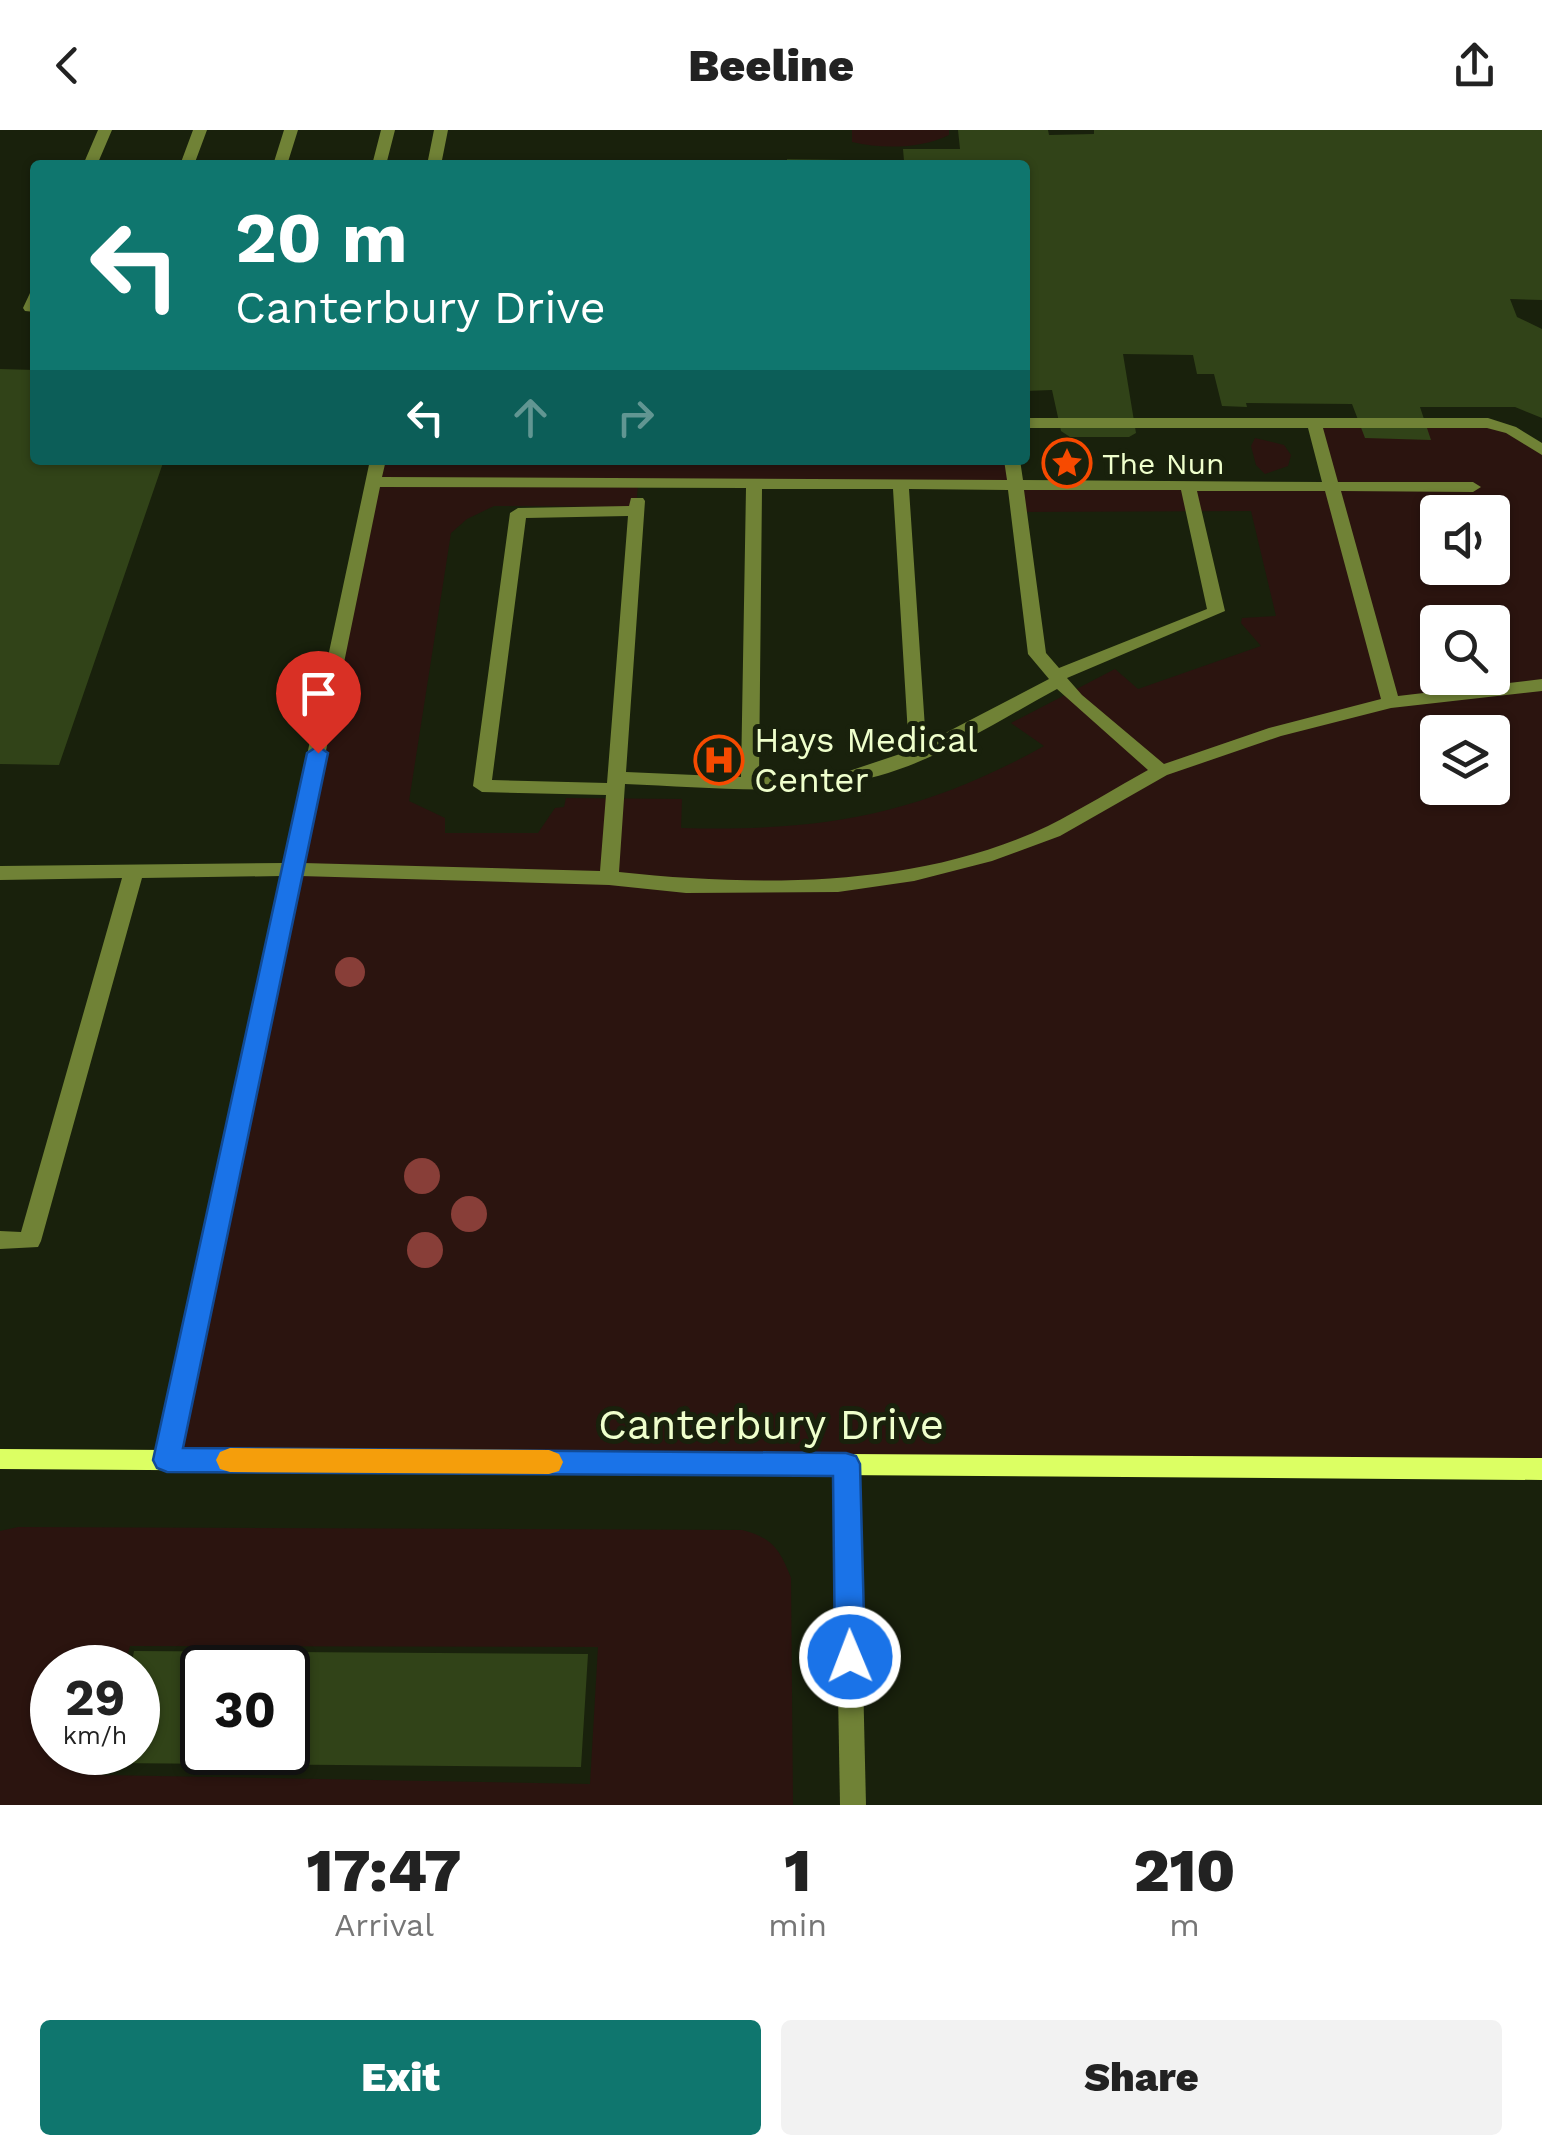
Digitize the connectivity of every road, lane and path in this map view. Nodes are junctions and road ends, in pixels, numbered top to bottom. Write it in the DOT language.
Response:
graph roads {
  1 [pos="105,130"];
  2 [pos="200,130"];
  3 [pos="291,130"];
  4 [pos="388,130"];
  5 [pos="441,130"];
  6 [pos="92,160"];
  7 [pos="188,160"];
  8 [pos="282,160"];
  9 [pos="380,160"];
  10 [pos="435,160"];
  11 [pos="1314,422"];
  12 [pos="1030,423"];
  13 [pos="1542,450"];
  14 [pos="377,465"];
  15 [pos="1013,465"];
  16 [pos="375,482"];
  17 [pos="638,484"];
  18 [pos="754,484"];
  19 [pos="901,484"];
  20 [pos="1016,485"];
  21 [pos="1188,486"];
  22 [pos="1332,487"];
  23 [pos="1473,487"];
  24 [pos="636,511"];
  25 [pos="1058,678"];
  26 [pos="1542,685"];
  27 [pos="1391,702"];
  28 [pos="918,753"];
  29 [pos="1160,771"];
  30 [pos="750,781"];
  31 [pos="615,784"];
  32 [pos="293,869"];
  33 [pos="0,873"];
  34 [pos="133,874"];
  35 [pos="609,878"];
  36 [pos="0,1240"];
  37 [pos="0,1459"];
  38 [pos="167,1460"];
  39 [pos="846,1464"];
  40 [pos="1542,1469"];
  41 [pos="854,1805"];
  1 -- 6 [label="street"];
  2 -- 7 [label="street"];
  3 -- 8 [label="street"];
  4 -- 9 [label="street"];
  5 -- 10 [label="street"];
  11 -- 12 [label="street"];
  11 -- 13 [label="street"];
  11 -- 22 [label="street"];
  14 -- 16 [label="street"];
  15 -- 20 [label="street"];
  16 -- 17 [label="street"];
  16 -- 32 [label="street"];
  17 -- 18 [label="street"];
  17 -- 24 [label="street"];
  18 -- 19 [label="street"];
  18 -- 30 [label="street"];
  19 -- 20 [label="street"];
  19 -- 28 [label="street"];
  20 -- 21 [label="street"];
  20 -- 25 [label="street"];
  21 -- 22 [label="street"];
  21 -- 25 [label="street"];
  22 -- 23 [label="street"];
  22 -- 27 [label="street"];
  24 -- 31 [label="street"];
  24 -- 31 [label="street"];
  25 -- 28 [label="street"];
  25 -- 29 [label="street"];
  26 -- 27 [label="street"];
  27 -- 29 [label="street"];
  28 -- 30 [label="street"];
  29 -- 35 [label="street"];
  30 -- 31 [label="street"];
  31 -- 35 [label="street"];
  32 -- 34 [label="street"];
  32 -- 35 [label="street"];
  32 -- 38 [label="street"];
  33 -- 34 [label="street"];
  34 -- 36 [label="street"];
  37 -- 38 [label="main road, Canterbury Drive"];
  38 -- 39 [label="main road, Canterbury Drive"];
  39 -- 40 [label="main road, Canterbury Drive"];
  39 -- 41 [label="street"];
}
